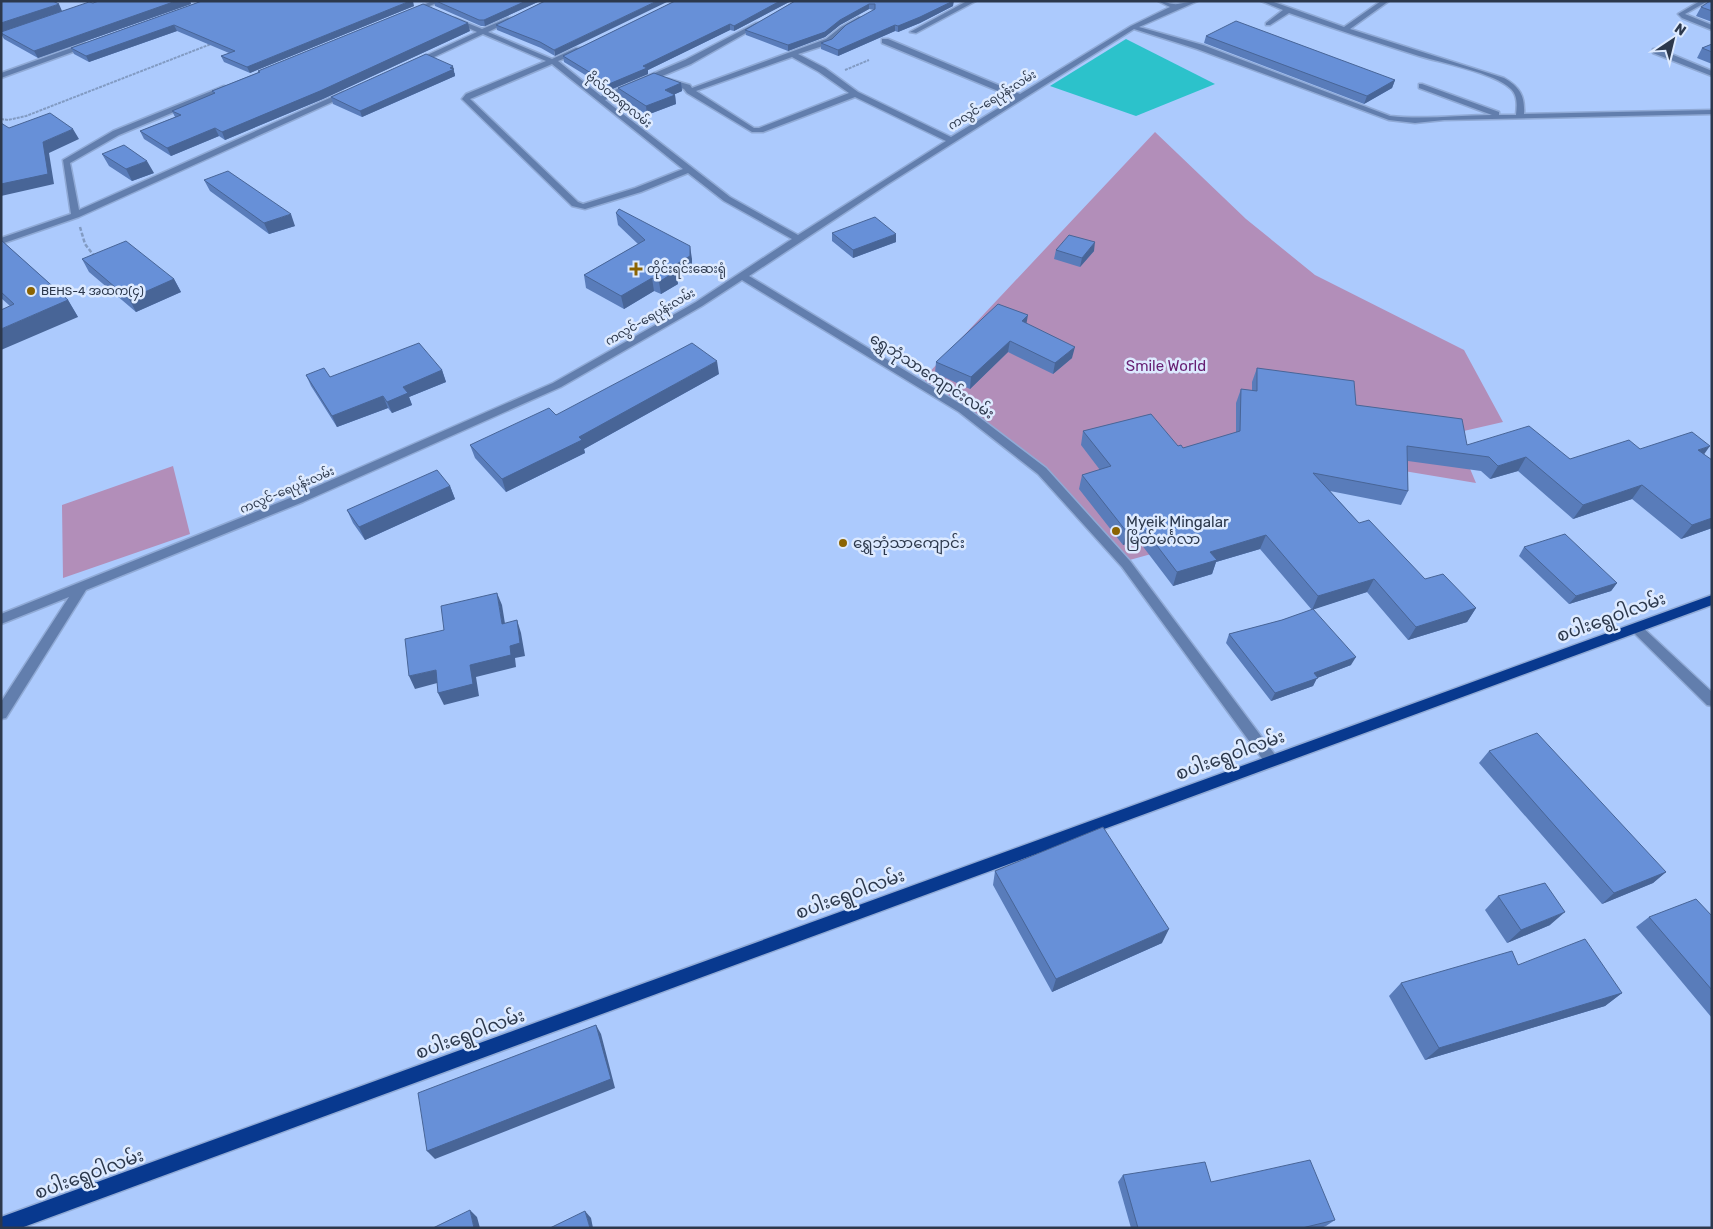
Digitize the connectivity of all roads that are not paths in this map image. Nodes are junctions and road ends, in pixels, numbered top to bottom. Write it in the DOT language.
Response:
graph roads {
  1 [pos="412,1"];
  2 [pos="438,1"];
  3 [pos="973,1"];
  4 [pos="1161,1"];
  5 [pos="1195,1"];
  6 [pos="1264,1"];
  7 [pos="1386,1"];
  8 [pos="1705,1"];
  9 [pos="955,4"];
  10 [pos="964,6"];
  11 [pos="425,7"];
  12 [pos="1176,7"];
  13 [pos="433,10"];
  14 [pos="1288,10"];
  15 [pos="407,14"];
  16 [pos="442,14"];
  17 [pos="517,16"];
  18 [pos="864,16"];
  19 [pos="766,20"];
  20 [pos="1268,24"];
  21 [pos="1133,27"];
  22 [pos="1712,28"];
  23 [pos="1345,30"];
  24 [pos="483,31"];
  25 [pos="914,32"];
  26 [pos="885,41"];
  27 [pos="93,44"];
  28 [pos="588,46"];
  29 [pos="1656,51"];
  30 [pos="792,54"];
  31 [pos="554,62"];
  32 [pos="410,65"];
  33 [pos="1712,74"];
  34 [pos="1,76"];
  35 [pos="655,76"];
  36 [pos="234,85"];
  37 [pos="1422,86"];
  38 [pos="356,90"];
  39 [pos="690,91"];
  40 [pos="855,94"];
  41 [pos="1020,97"];
  42 [pos="601,100"];
  43 [pos="1712,112"];
  44 [pos="1503,116"];
  45 [pos="1520,117"];
  46 [pos="952,140"];
  47 [pos="689,170"];
  48 [pos="76,215"];
  49 [pos="798,239"];
  50 [pos="1,241"];
  51 [pos="743,276"];
  52 [pos="82,586"];
  53 [pos="1712,600"];
  54 [pos="1,619"];
  55 [pos="1636,628"];
  56 [pos="1712,701"];
  57 [pos="1,714"];
  58 [pos="1271,760"];
  59 [pos="1,1226"];
  1 -- 11 [label="street"];
  2 -- 11 [label="street"];
  3 -- 10 [label="street"];
  4 -- 12 [label="street"];
  5 -- 12 [label="street, ကလွင်-ရေပုန်းလမ်း"];
  6 -- 14 [label="street"];
  7 -- 23 [label="street"];
  8 -- 22 [label="street"];
  9 -- 10 [label="street"];
  10 -- 25 [label="street"];
  11 -- 13 [label="street"];
  11 -- 15 [label="street"];
  12 -- 21 [label="street, ကလွင်-ရေပုန်းလမ်း"];
  14 -- 20 [label="street"];
  14 -- 23 [label="street"];
  16 -- 24 [label="street, ဗိုလ်တာရာလမ်း"];
  17 -- 24 [label="street"];
  18 -- 30 [label="street"];
  19 -- 35 [label="street"];
  21 -- 41 [label="street, ကလွင်-ရေပုန်းလမ်း"];
  21 -- 44 [label="street"];
  23 -- 45 [label="street"];
  24 -- 31 [label="street, ဗိုလ်တာရာလမ်း"];
  24 -- 32 [label="street"];
  26 -- 41 [label="street"];
  27 -- 34 [label="street"];
  28 -- 31 [label="street"];
  29 -- 33 [label="street"];
  30 -- 39 [label="street"];
  30 -- 40 [label="street"];
  31 -- 42 [label="street, ဗိုလ်တာရာလမ်း"];
  31 -- 47 [label="street"];
  35 -- 39 [label="street"];
  35 -- 42 [label="street"];
  36 -- 48 [label="street"];
  37 -- 44 [label="street"];
  38 -- 48 [label="street"];
  39 -- 40 [label="street"];
  40 -- 46 [label="street"];
  41 -- 46 [label="street, ကလွင်-ရေပုန်းလမ်း"];
  42 -- 47 [label="street, ဗိုလ်တာရာလမ်း"];
  43 -- 45 [label="street"];
  44 -- 45 [label="street"];
  46 -- 49 [label="street, ကလွင်-ရေပုန်းလမ်း"];
  47 -- 49 [label="street, ဗိုလ်တာရာလမ်း"];
  48 -- 50 [label="street"];
  49 -- 51 [label="street, ကလွင်-ရေပုန်းလမ်း"];
  51 -- 52 [label="street, ကလွင်-ရေပုန်းလမ်း"];
  51 -- 58 [label="street, ရွှေဘုံသာကျောင်းလမ်း"];
  52 -- 54 [label="street, ကလွင်-ရေပုန်းလမ်း"];
  52 -- 57 [label="street"];
  53 -- 55 [label="main road, စပါးရွေဝါလမ်း"];
  55 -- 56 [label="street"];
  55 -- 58 [label="main road, စပါးရွေဝါလမ်း"];
  58 -- 59 [label="main road, စပါးရွေဝါလမ်း"];
}
